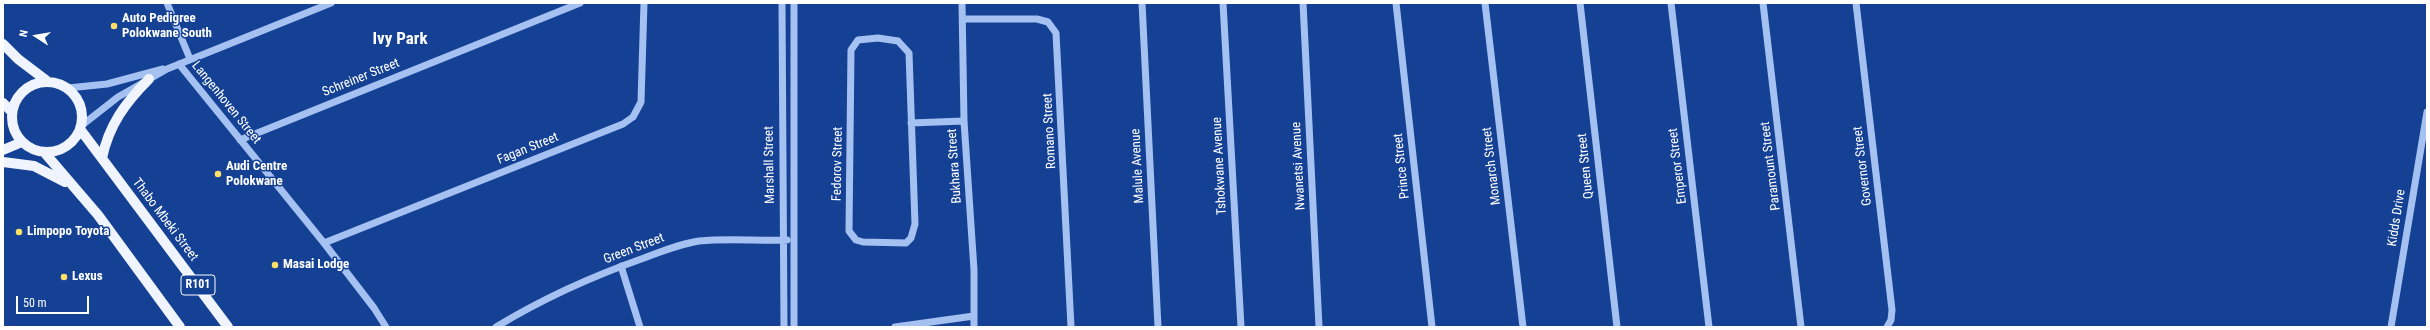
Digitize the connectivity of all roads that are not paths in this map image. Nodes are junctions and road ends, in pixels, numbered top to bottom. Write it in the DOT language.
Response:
graph roads {
  1 [pos="167,3"];
  2 [pos="331,3"];
  3 [pos="580,3"];
  4 [pos="644,3"];
  5 [pos="782,3"];
  6 [pos="794,3"];
  7 [pos="962,3"];
  8 [pos="1142,3"];
  9 [pos="1223,3"];
  10 [pos="1303,3"];
  11 [pos="1396,3"];
  12 [pos="1485,3"];
  13 [pos="1580,3"];
  14 [pos="1671,3"];
  15 [pos="1763,3"];
  16 [pos="1856,3"];
  17 [pos="963,20"];
  18 [pos="3,44"];
  19 [pos="190,59"];
  20 [pos="179,64"];
  21 [pos="167,69"];
  22 [pos="149,79"];
  23 [pos="47,81"];
  24 [pos="68,88"];
  25 [pos="3,103"];
  26 [pos="2427,112"];
  27 [pos="9,118"];
  28 [pos="964,121"];
  29 [pos="911,123"];
  30 [pos="80,127"];
  31 [pos="240,140"];
  32 [pos="22,142"];
  33 [pos="3,150"];
  34 [pos="44,152"];
  35 [pos="102,158"];
  36 [pos="3,162"];
  37 [pos="73,188"];
  38 [pos="783,240"];
  39 [pos="793,240"];
  40 [pos="324,243"];
  41 [pos="621,266"];
  42 [pos="974,316"];
  43 [pos="1888,326"];
  44 [pos="180,327"];
  45 [pos="228,327"];
  46 [pos="386,327"];
  47 [pos="496,327"];
  48 [pos="640,327"];
  49 [pos="784,327"];
  50 [pos="794,327"];
  51 [pos="895,327"];
  52 [pos="974,327"];
  53 [pos="1071,327"];
  54 [pos="1158,327"];
  55 [pos="1240,327"];
  56 [pos="1319,327"];
  57 [pos="1432,327"];
  58 [pos="1523,327"];
  59 [pos="1617,327"];
  60 [pos="1709,327"];
  61 [pos="1801,327"];
  62 [pos="2391,327"];
  1 -- 19 [label="street"];
  2 -- 19 [label="street"];
  3 -- 31 [label="street, Schreiner Street"];
  4 -- 40 [label="street, Fagan Street"];
  5 -- 38 [label="street, Marshall Street"];
  6 -- 39 [label="street, Marshall Street"];
  7 -- 17 [label="street, Bukhara Street"];
  8 -- 54 [label="street, Malule Avenue"];
  9 -- 55 [label="street, Tshokwane Avenue"];
  10 -- 56 [label="street, Nwanetsi Avenue"];
  11 -- 57 [label="street, Prince Street"];
  12 -- 58 [label="street, Monarch Street"];
  13 -- 59 [label="street, Queen Street"];
  14 -- 60 [label="street, Emperor Street"];
  15 -- 61 [label="street, Paramount Street"];
  16 -- 43 [label="street, Governor Street"];
  17 -- 28 [label="street, Bukhara Street"];
  17 -- 53 [label="street, Romano Street"];
  18 -- 23 [label="main road"];
  19 -- 20 [label="street"];
  20 -- 21 [label="street"];
  20 -- 31 [label="street, Langenhoven Street"];
  21 -- 22 [label="street"];
  21 -- 24 [label="street"];
  22 -- 30 [label="street"];
  22 -- 35 [label="main road"];
  23 -- 24 [label="main road"];
  23 -- 27 [label="main road"];
  24 -- 30 [label="main road"];
  25 -- 27 [label="main road"];
  26 -- 62 [label="street, Kidds Drive"];
  27 -- 32 [label="main road"];
  28 -- 29 [label="street"];
  28 -- 42 [label="street, Bukhara Street"];
  29 -- 29 [label="street, Fedorov Street"];
  30 -- 34 [label="main road"];
  30 -- 35 [label="main road, Thabo Mbeki Street / R101"];
  31 -- 40 [label="street, Langenhoven Street"];
  32 -- 33 [label="main road"];
  32 -- 34 [label="main road"];
  34 -- 37 [label="main road"];
  35 -- 45 [label="main road, Thabo Mbeki Street / R101"];
  36 -- 37 [label="main road"];
  37 -- 44 [label="main road"];
  38 -- 39 [label="street, Green Street"];
  38 -- 41 [label="street, Green Street"];
  38 -- 49 [label="street, Marshall Street"];
  39 -- 50 [label="street, Marshall Street"];
  40 -- 46 [label="street, Langenhoven Street"];
  41 -- 47 [label="street, Green Street"];
  41 -- 48 [label="street"];
  42 -- 51 [label="street"];
  42 -- 52 [label="street, Bukhara Street"];
}
